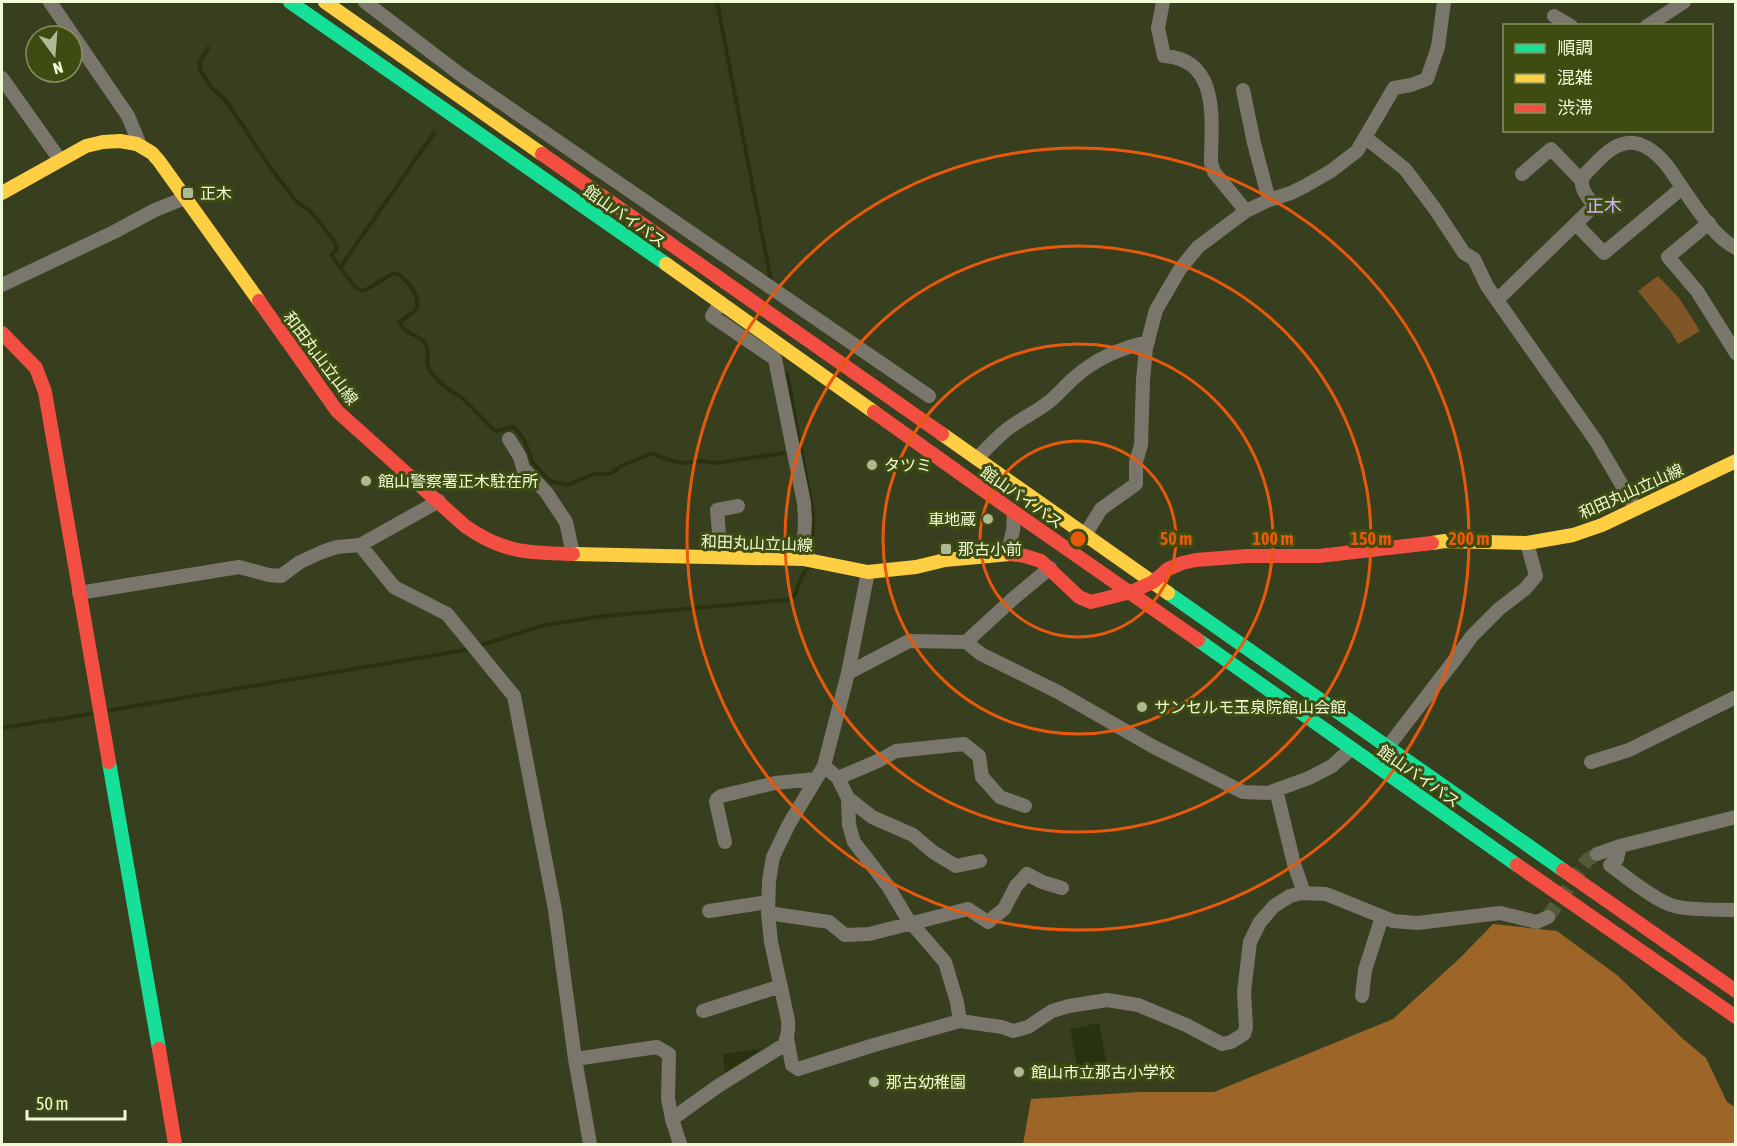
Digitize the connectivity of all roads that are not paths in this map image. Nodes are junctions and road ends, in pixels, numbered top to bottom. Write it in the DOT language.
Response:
graph roads {
  1 [pos="50,2"];
  2 [pos="290,2"];
  3 [pos="325,2"];
  4 [pos="365,2"];
  5 [pos="1163,2"];
  6 [pos="1443,2"];
  7 [pos="1684,2"];
  8 [pos="1554,16"];
  9 [pos="1568,24"];
  10 [pos="1650,24"];
  11 [pos="2,78"];
  12 [pos="1243,90"];
  13 [pos="1366,138"];
  14 [pos="140,145"];
  15 [pos="60,160"];
  16 [pos="1522,174"];
  17 [pos="1582,182"];
  18 [pos="1682,188"];
  19 [pos="2,193"];
  20 [pos="185,198"];
  21 [pos="1269,200"];
  22 [pos="1246,211"];
  23 [pos="1709,223"];
  24 [pos="1576,224"];
  25 [pos="1736,248"];
  26 [pos="2,285"];
  27 [pos="1497,300"];
  28 [pos="721,303"];
  29 [pos="2,333"];
  30 [pos="1148,342"];
  31 [pos="1736,353"];
  32 [pos="929,396"];
  33 [pos="509,439"];
  34 [pos="977,458"];
  35 [pos="1733,466"];
  36 [pos="439,501"];
  37 [pos="738,506"];
  38 [pos="1636,509"];
  39 [pos="1014,512"];
  40 [pos="1085,535"];
  41 [pos="1527,543"];
  42 [pos="360,545"];
  43 [pos="573,554"];
  44 [pos="1006,554"];
  45 [pos="721,557"];
  46 [pos="803,559"];
  47 [pos="1050,568"];
  48 [pos="868,572"];
  49 [pos="1153,582"];
  50 [pos="1131,591"];
  51 [pos="79,593"];
  52 [pos="966,642"];
  53 [pos="848,673"];
  54 [pos="1736,697"];
  55 [pos="1351,748"];
  56 [pos="1387,748"];
  57 [pos="1591,762"];
  58 [pos="824,766"];
  59 [pos="838,778"];
  60 [pos="816,779"];
  61 [pos="1276,790"];
  62 [pos="848,798"];
  63 [pos="1025,806"];
  64 [pos="1736,817"];
  65 [pos="725,842"];
  66 [pos="1620,846"];
  67 [pos="1597,854"];
  68 [pos="980,861"];
  69 [pos="1062,888"];
  70 [pos="1304,893"];
  71 [pos="768,908"];
  72 [pos="1736,910"];
  73 [pos="709,911"];
  74 [pos="1382,917"];
  75 [pos="1548,917"];
  76 [pos="911,922"];
  77 [pos="781,986"];
  78 [pos="1736,991"];
  79 [pos="1362,996"];
  80 [pos="703,1011"];
  81 [pos="1736,1017"];
  82 [pos="960,1021"];
  83 [pos="787,1038"];
  84 [pos="575,1059"];
  85 [pos="672,1119"];
  86 [pos="175,1144"];
  87 [pos="591,1144"];
  88 [pos="680,1144"];
  1 -- 14 [label="street"];
  2 -- 28 [label="main road, 館山バイパス"];
  3 -- 34 [label="main road, 館山バイパス"];
  4 -- 32 [label="street"];
  5 -- 22 [label="street"];
  6 -- 13 [label="street"];
  7 -- 10 [label="street"];
  8 -- 9 [label="street"];
  11 -- 15 [label="street"];
  12 -- 21 [label="street"];
  13 -- 21 [label="street"];
  13 -- 27 [label="street"];
  14 -- 15 [label="main road"];
  14 -- 20 [label="main road, 和田丸山立山線"];
  15 -- 19 [label="main road"];
  16 -- 17 [label="street"];
  17 -- 18 [label="street"];
  17 -- 24 [label="street"];
  18 -- 23 [label="street"];
  18 -- 24 [label="street"];
  20 -- 26 [label="street"];
  20 -- 36 [label="main road, 和田丸山立山線"];
  21 -- 22 [label="street"];
  22 -- 30 [label="street"];
  23 -- 25 [label="street"];
  23 -- 31 [label="street"];
  24 -- 27 [label="street"];
  27 -- 38 [label="street"];
  28 -- 39 [label="main road, 館山バイパス"];
  28 -- 46 [label="street"];
  29 -- 51 [label="main road"];
  30 -- 34 [label="street"];
  30 -- 40 [label="street"];
  33 -- 43 [label="street"];
  34 -- 40 [label="main road, 館山バイパス"];
  35 -- 38 [label="main road, 和田丸山立山線"];
  36 -- 42 [label="street"];
  36 -- 43 [label="main road, 和田丸山立山線"];
  37 -- 45 [label="street"];
  38 -- 41 [label="main road, 和田丸山立山線"];
  39 -- 44 [label="street"];
  39 -- 50 [label="main road, 館山バイパス"];
  40 -- 49 [label="main road, 館山バイパス"];
  41 -- 49 [label="main road, 和田丸山立山線"];
  41 -- 56 [label="street"];
  42 -- 51 [label="street"];
  42 -- 84 [label="street"];
  43 -- 45 [label="main road, 和田丸山立山線"];
  44 -- 47 [label="main road, 和田丸山立山線"];
  44 -- 48 [label="main road, 和田丸山立山線"];
  45 -- 46 [label="main road, 和田丸山立山線"];
  46 -- 48 [label="main road, 和田丸山立山線"];
  47 -- 50 [label="main road, 和田丸山立山線"];
  47 -- 52 [label="street"];
  48 -- 53 [label="street"];
  49 -- 50 [label="main road, 和田丸山立山線"];
  49 -- 56 [label="main road, 館山バイパス"];
  50 -- 55 [label="main road, 館山バイパス"];
  51 -- 86 [label="main road"];
  52 -- 53 [label="street"];
  52 -- 61 [label="street"];
  53 -- 58 [label="street"];
  54 -- 57 [label="street"];
  55 -- 61 [label="street"];
  55 -- 81 [label="main road, 館山バイパス"];
  56 -- 78 [label="main road, 館山バイパス"];
  58 -- 59 [label="street"];
  58 -- 60 [label="street"];
  59 -- 62 [label="street"];
  59 -- 63 [label="street"];
  60 -- 65 [label="street"];
  60 -- 71 [label="street"];
  61 -- 70 [label="street"];
  62 -- 68 [label="street"];
  62 -- 76 [label="street"];
  64 -- 66 [label="street"];
  66 -- 67 [label="street"];
  66 -- 72 [label="street"];
  69 -- 76 [label="street"];
  70 -- 74 [label="street"];
  70 -- 82 [label="street"];
  71 -- 73 [label="street"];
  71 -- 76 [label="street"];
  71 -- 77 [label="street"];
  74 -- 75 [label="street"];
  74 -- 79 [label="street"];
  76 -- 82 [label="street"];
  77 -- 80 [label="street"];
  77 -- 83 [label="street"];
  82 -- 83 [label="street"];
  83 -- 85 [label="street"];
  84 -- 85 [label="street"];
  84 -- 87 [label="street"];
  85 -- 88 [label="street"];
}
